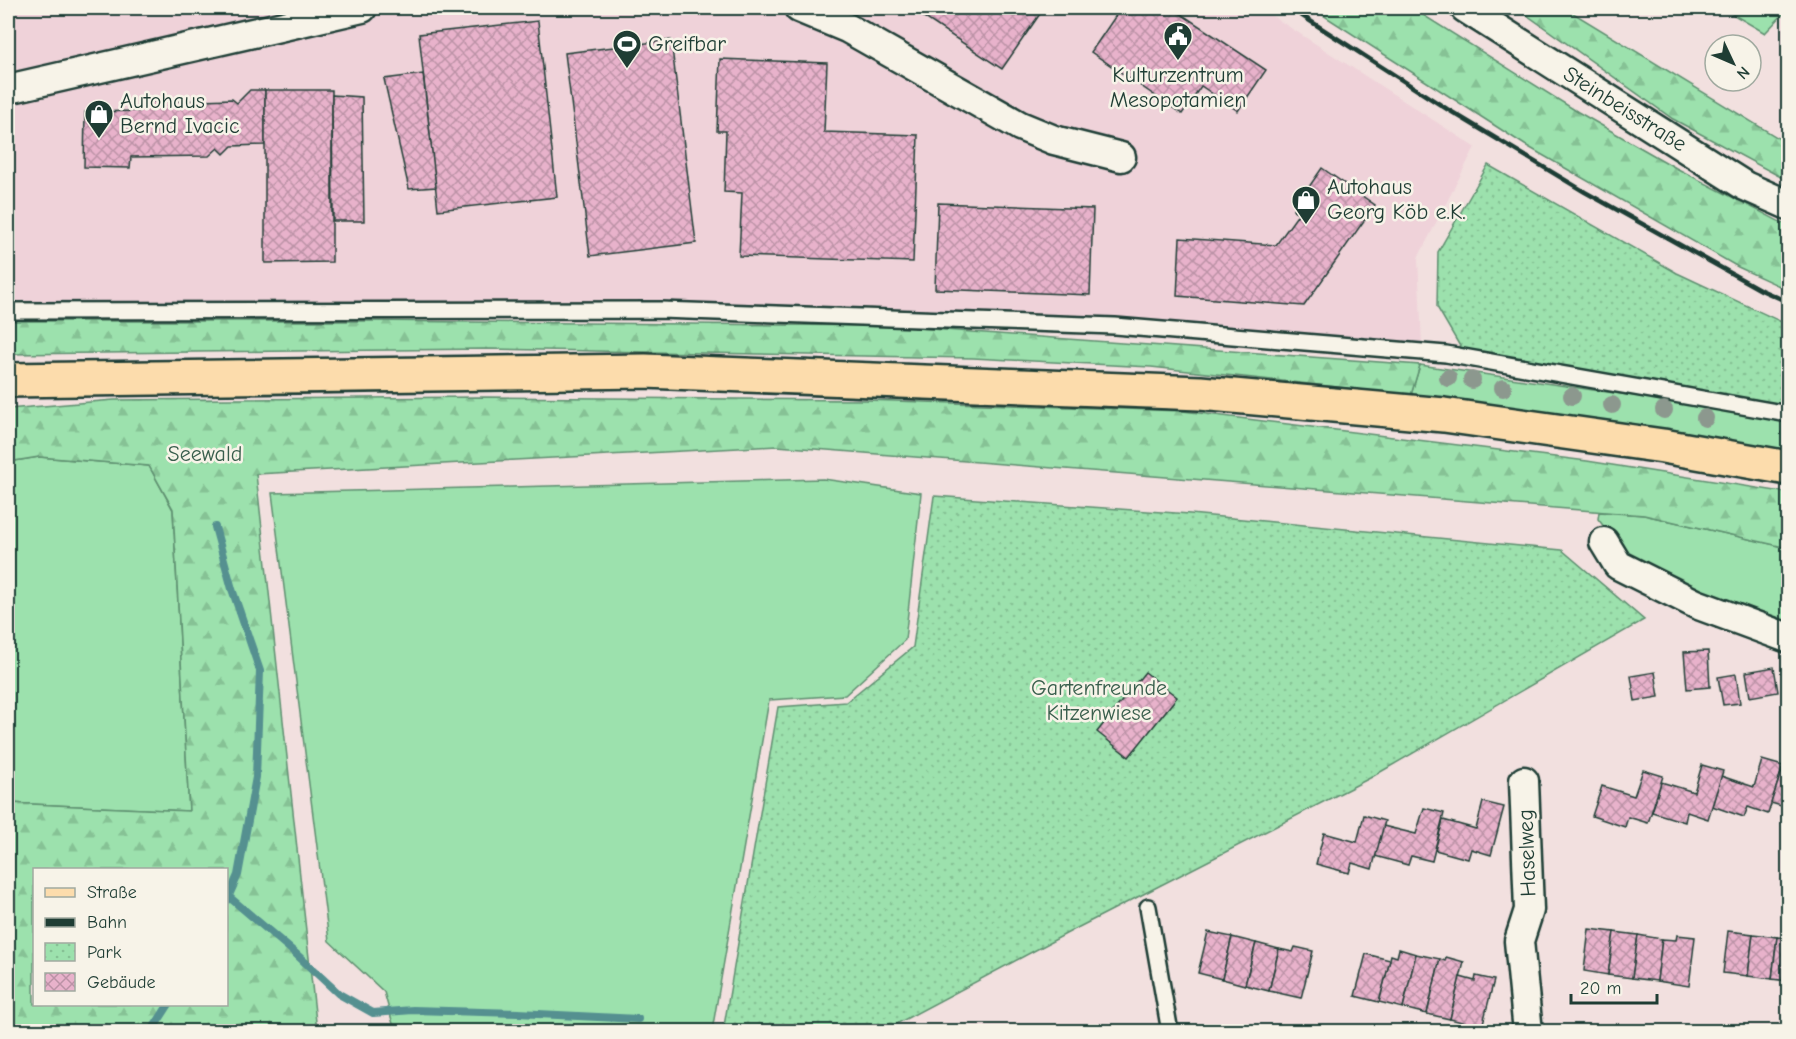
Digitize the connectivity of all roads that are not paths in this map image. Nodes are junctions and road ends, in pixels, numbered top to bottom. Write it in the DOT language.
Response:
graph roads {
  1 [pos="362,8"];
  2 [pos="799,8"];
  3 [pos="1465,8"];
  4 [pos="8,89"];
  5 [pos="1121,157"];
  6 [pos="1788,205"];
  7 [pos="8,310"];
  8 [pos="8,380"];
  9 [pos="1788,414"];
  10 [pos="1788,468"];
  11 [pos="1604,542"];
  12 [pos="1788,638"];
  13 [pos="1524,781"];
  14 [pos="1148,907"];
  15 [pos="1170,1032"];
  16 [pos="1528,1032"];
  1 -- 4 [label="street"];
  2 -- 5 [label="street"];
  3 -- 6 [label="street, Steinbeisstraße"];
  7 -- 9 [label="lane"];
  8 -- 10 [label="main road"];
  11 -- 12 [label="street"];
  13 -- 16 [label="street, Haselweg"];
  14 -- 15 [label="lane"];
}
